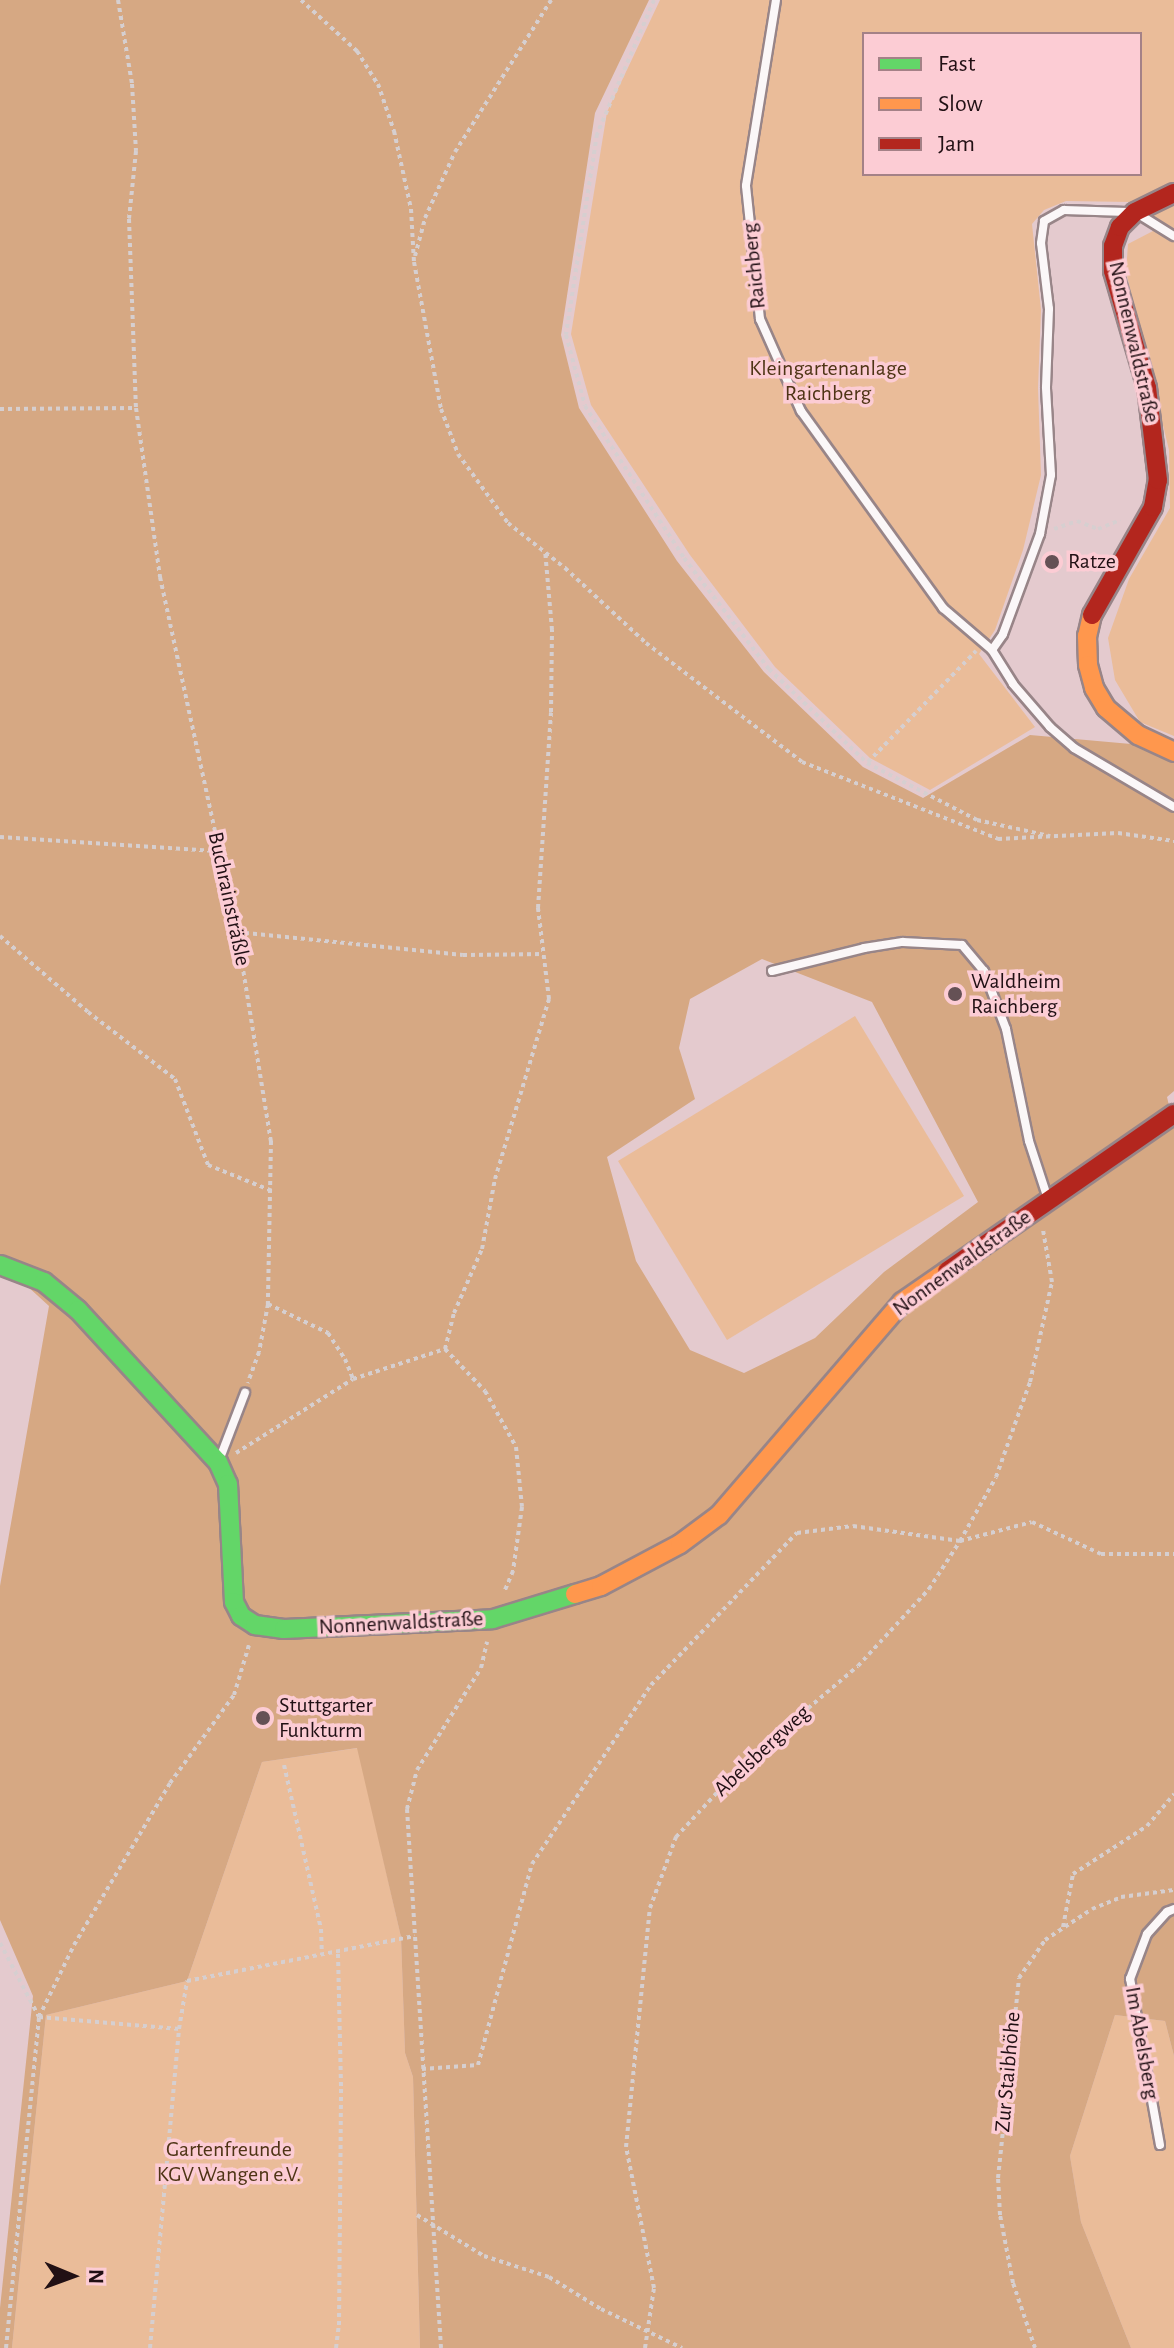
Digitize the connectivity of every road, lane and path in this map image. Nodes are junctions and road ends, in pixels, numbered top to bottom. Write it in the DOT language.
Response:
graph roads {
  1 [pos="118,0"];
  2 [pos="301,0"];
  3 [pos="551,0"];
  4 [pos="654,0"];
  5 [pos="776,0"];
  6 [pos="1174,193"];
  7 [pos="1135,212"];
  8 [pos="1174,236"];
  9 [pos="414,262"];
  10 [pos="136,408"];
  11 [pos="0,409"];
  12 [pos="1153,507"];
  13 [pos="1040,534"];
  14 [pos="545,550"];
  15 [pos="983,643"];
  16 [pos="992,650"];
  17 [pos="1174,752"];
  18 [pos="867,763"];
  19 [pos="1174,807"];
  20 [pos="0,837"];
  21 [pos="1060,839"];
  22 [pos="1174,841"];
  23 [pos="219,851"];
  24 [pos="237,932"];
  25 [pos="0,936"];
  26 [pos="543,954"];
  27 [pos="772,971"];
  28 [pos="1174,1114"];
  29 [pos="272,1191"];
  30 [pos="1043,1204"];
  31 [pos="0,1265"];
  32 [pos="268,1304"];
  33 [pos="445,1349"];
  34 [pos="353,1379"];
  35 [pos="245,1393"];
  36 [pos="218,1462"];
  37 [pos="960,1541"];
  38 [pos="1174,1554"];
  39 [pos="493,1619"];
  40 [pos="255,1625"];
  41 [pos="284,1765"];
  42 [pos="1174,1794"];
  43 [pos="1174,1890"];
  44 [pos="1174,1909"];
  45 [pos="1063,1927"];
  46 [pos="416,1935"];
  47 [pos="0,1943"];
  48 [pos="338,1950"];
  49 [pos="322,1953"];
  50 [pos="39,2017"];
  51 [pos="179,2029"];
  52 [pos="422,2069"];
  53 [pos="1160,2145"];
  54 [pos="417,2215"];
  55 [pos="434,2223"];
  56 [pos="648,2331"];
  57 [pos="6,2348"];
  58 [pos="150,2348"];
  59 [pos="336,2348"];
  60 [pos="441,2348"];
  61 [pos="645,2348"];
  62 [pos="682,2348"];
  63 [pos="1035,2348"];
  1 -- 10 [label="path, Buchrainsträßle"];
  2 -- 9 [label="path"];
  3 -- 9 [label="path"];
  4 -- 18 [label="path"];
  5 -- 15 [label="lane, Raichberg"];
  6 -- 7 [label="street"];
  7 -- 8 [label="lane"];
  7 -- 12 [label="street, Nonnenwaldstraße"];
  7 -- 13 [label="lane"];
  9 -- 14 [label="path"];
  10 -- 11 [label="path"];
  10 -- 23 [label="path, Buchrainsträßle"];
  12 -- 13 [label="path"];
  12 -- 17 [label="street, Nonnenwaldstraße"];
  13 -- 16 [label="lane"];
  14 -- 21 [label="path"];
  14 -- 26 [label="path"];
  15 -- 16 [label="lane, Raichberg"];
  15 -- 18 [label="path"];
  16 -- 19 [label="lane, Raichberg"];
  18 -- 21 [label="path"];
  20 -- 23 [label="path"];
  21 -- 22 [label="path"];
  23 -- 24 [label="path, Buchrainsträßle"];
  24 -- 26 [label="path"];
  24 -- 29 [label="path, Buchrainsträßle"];
  25 -- 29 [label="path"];
  26 -- 33 [label="path"];
  27 -- 30 [label="lane"];
  28 -- 30 [label="street, Nonnenwaldstraße"];
  29 -- 32 [label="path, Buchrainsträßle"];
  30 -- 37 [label="path, Abelsbergweg"];
  30 -- 39 [label="street, Nonnenwaldstraße"];
  31 -- 36 [label="street"];
  32 -- 34 [label="path"];
  32 -- 35 [label="path, Buchrainsträßle"];
  33 -- 34 [label="path"];
  33 -- 39 [label="path"];
  34 -- 36 [label="path"];
  35 -- 36 [label="lane"];
  36 -- 40 [label="street"];
  37 -- 38 [label="path"];
  37 -- 52 [label="path"];
  37 -- 56 [label="path, Abelsbergweg"];
  39 -- 40 [label="street, Nonnenwaldstraße"];
  39 -- 46 [label="path"];
  40 -- 50 [label="path"];
  41 -- 49 [label="path"];
  42 -- 45 [label="path"];
  43 -- 45 [label="path, Zur Staibhöhe"];
  44 -- 53 [label="lane, Im Abelsberg"];
  45 -- 63 [label="path, Zur Staibhöhe"];
  46 -- 48 [label="path"];
  46 -- 52 [label="path"];
  47 -- 50 [label="path"];
  48 -- 49 [label="path"];
  48 -- 59 [label="path"];
  49 -- 51 [label="path"];
  50 -- 51 [label="path"];
  50 -- 57 [label="path"];
  51 -- 58 [label="path"];
  52 -- 55 [label="path"];
  54 -- 55 [label="path"];
  55 -- 56 [label="path"];
  55 -- 60 [label="path"];
  56 -- 61 [label="path, Abelsbergweg"];
  56 -- 62 [label="path"];
}
